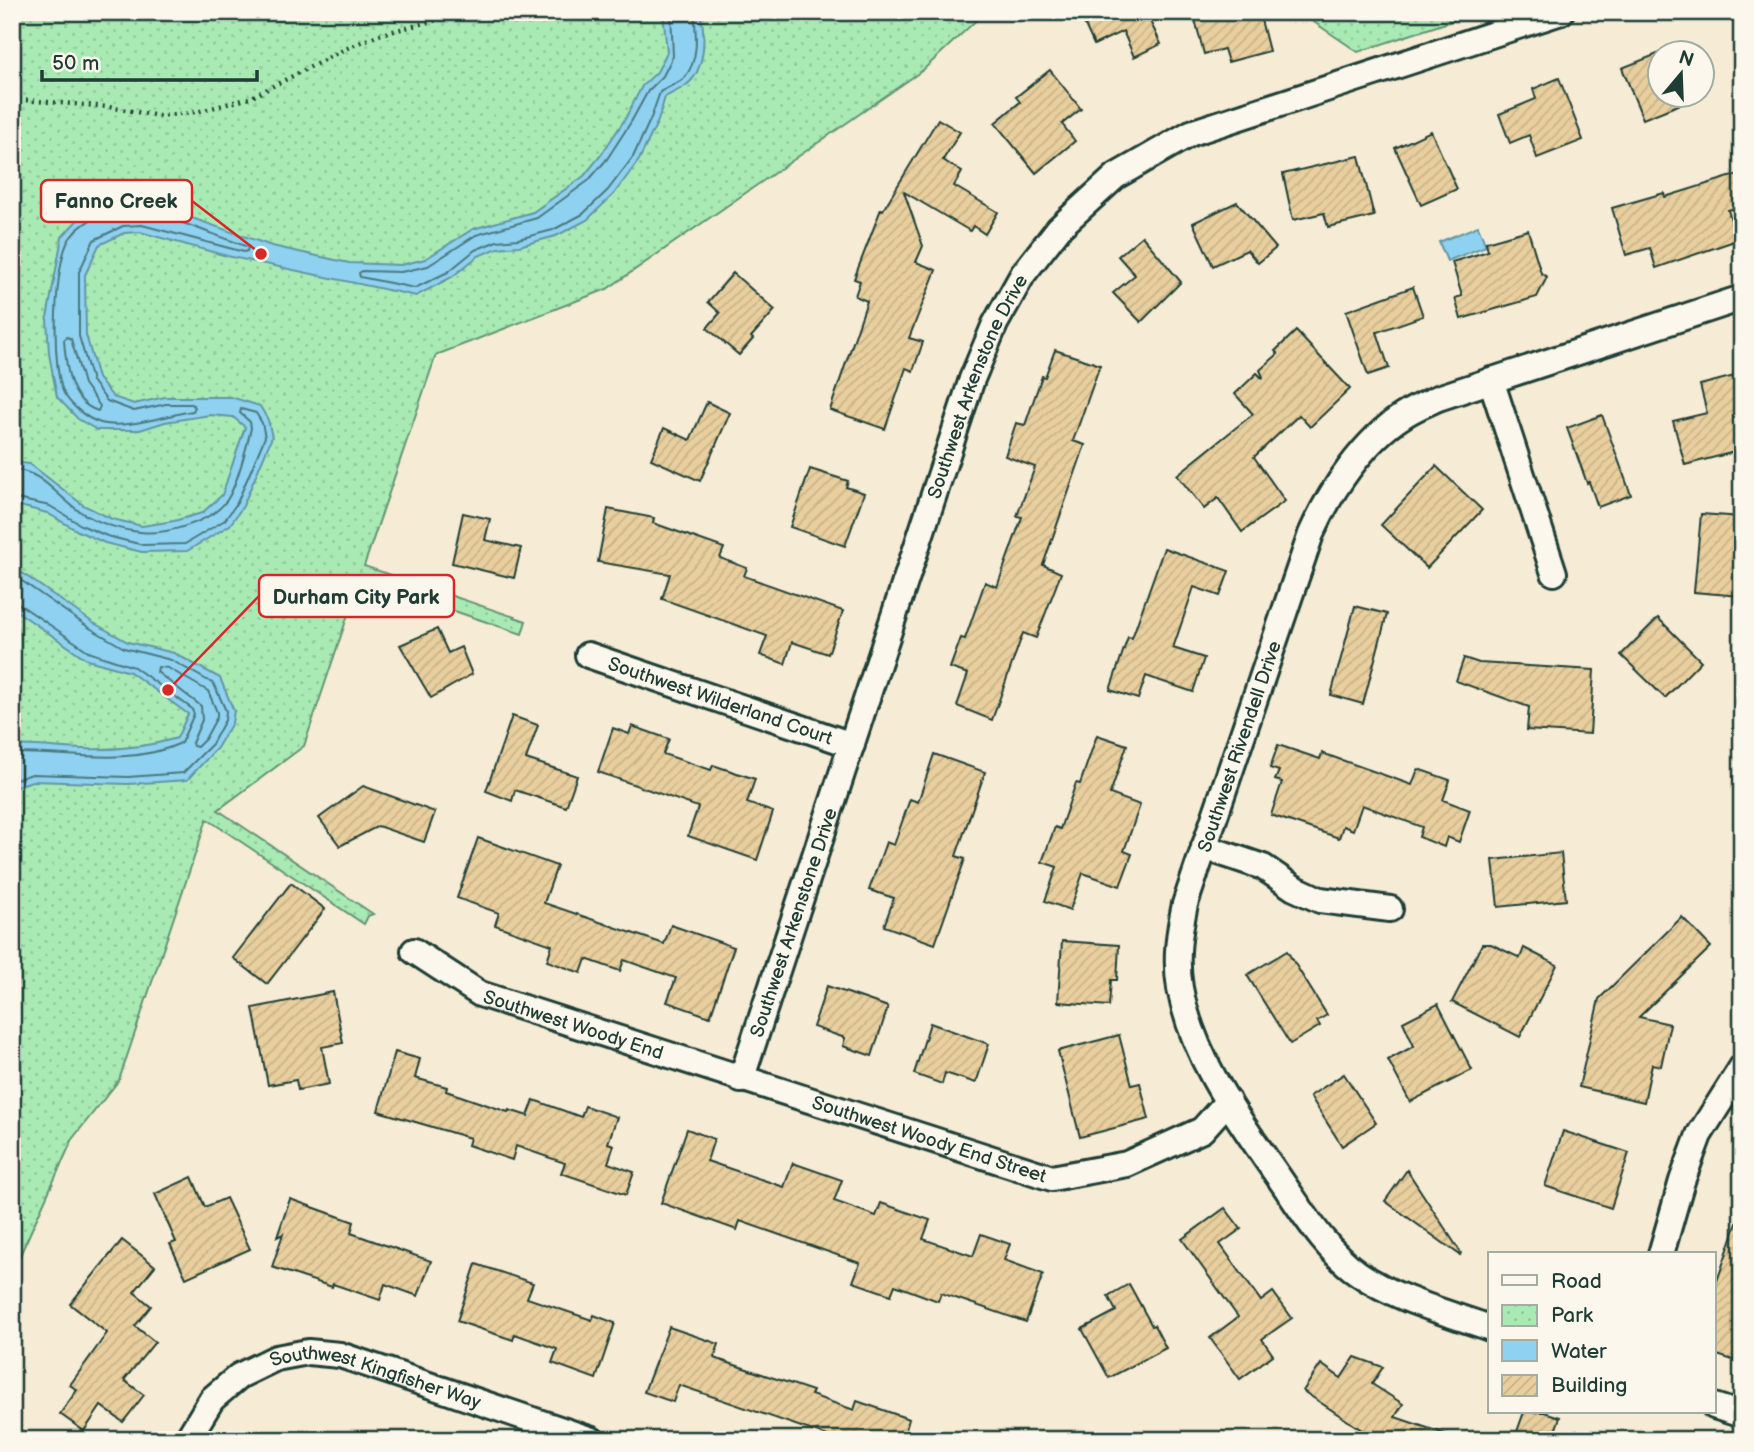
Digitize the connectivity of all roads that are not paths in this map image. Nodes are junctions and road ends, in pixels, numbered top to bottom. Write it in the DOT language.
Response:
graph roads {
  1 [pos="1561,12"];
  2 [pos="1742,298"];
  3 [pos="1491,380"];
  4 [pos="1554,573"];
  5 [pos="588,655"];
  6 [pos="852,745"];
  7 [pos="1204,847"];
  8 [pos="1390,909"];
  9 [pos="414,951"];
  10 [pos="1742,1067"];
  11 [pos="741,1080"];
  12 [pos="1228,1101"];
  13 [pos="1662,1252"];
  14 [pos="1488,1327"];
  15 [pos="1716,1407"];
  16 [pos="1742,1415"];
  17 [pos="187,1440"];
  18 [pos="592,1440"];
  1 -- 6 [label="street, Southwest Arkenstone Drive"];
  2 -- 3 [label="street, Southwest Rivendell Drive"];
  3 -- 4 [label="street"];
  3 -- 7 [label="street, Southwest Rivendell Drive"];
  5 -- 6 [label="street, Southwest Wilderland Court"];
  6 -- 11 [label="street, Southwest Arkenstone Drive"];
  7 -- 8 [label="street"];
  7 -- 12 [label="street, Southwest Rivendell Drive"];
  9 -- 11 [label="street, Southwest Woody End"];
  10 -- 13 [label="street"];
  11 -- 12 [label="street, Southwest Woody End Street"];
  12 -- 14 [label="street, Southwest Rivendell Drive"];
  15 -- 16 [label="street"];
  17 -- 18 [label="street, Southwest Kingfisher Way"];
}
